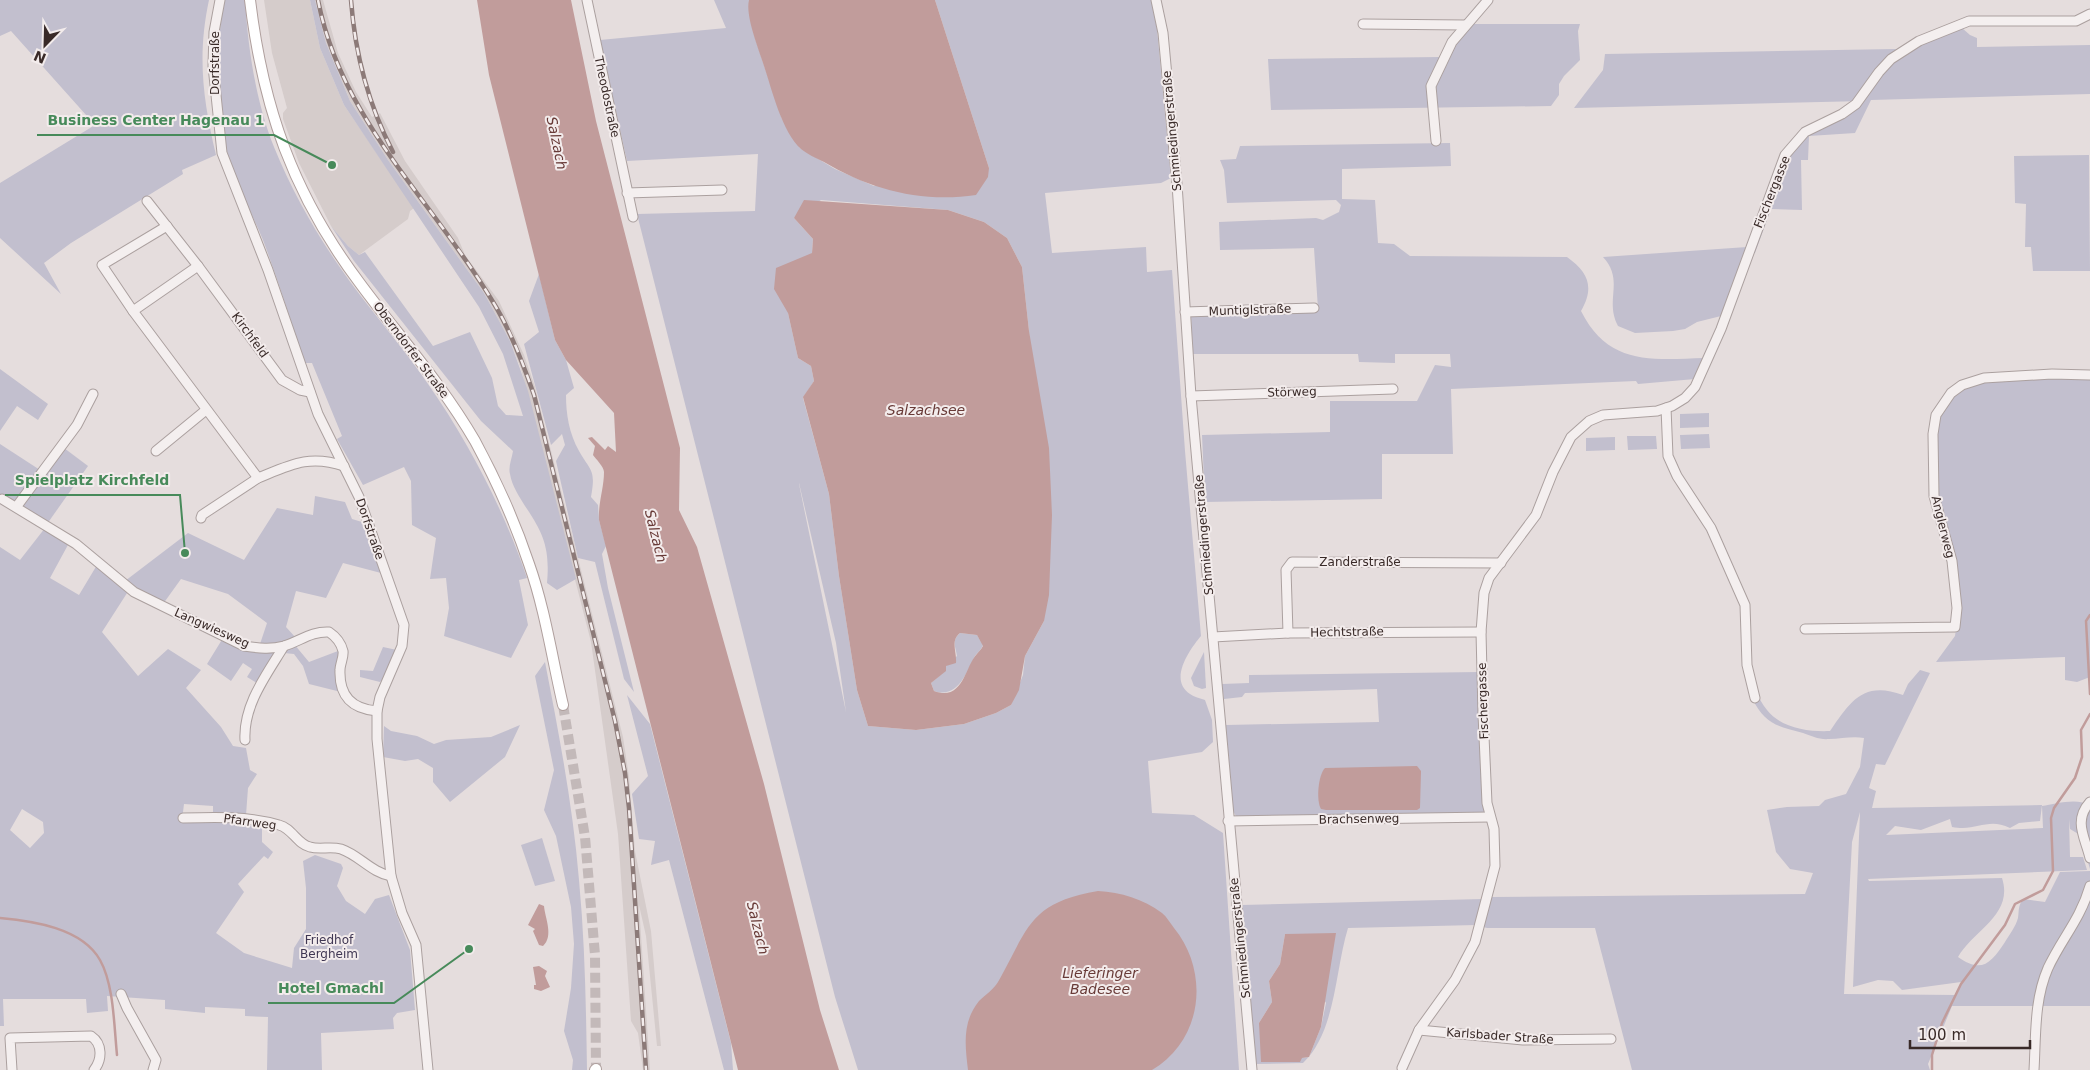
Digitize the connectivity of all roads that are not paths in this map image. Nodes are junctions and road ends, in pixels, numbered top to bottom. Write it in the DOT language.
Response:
graph roads {
  1 [pos="220,0"];
  2 [pos="250,0"];
  3 [pos="587,0"];
  4 [pos="1156,0"];
  5 [pos="1488,0"];
  6 [pos="2090,14"];
  7 [pos="1363,24"];
  8 [pos="1465,25"];
  9 [pos="1436,141"];
  10 [pos="722,190"];
  11 [pos="628,193"];
  12 [pos="147,201"];
  13 [pos="633,217"];
  14 [pos="167,226"];
  15 [pos="198,266"];
  16 [pos="1314,308"];
  17 [pos="133,311"];
  18 [pos="1185,312"];
  19 [pos="2090,375"];
  20 [pos="1393,389"];
  21 [pos="310,392"];
  22 [pos="93,394"];
  23 [pos="1191,396"];
  24 [pos="1666,408"];
  25 [pos="206,410"];
  26 [pos="156,451"];
  27 [pos="344,466"];
  28 [pos="258,478"];
  29 [pos="2,499"];
  30 [pos="17,506"];
  31 [pos="201,518"];
  32 [pos="1501,563"];
  33 [pos="1805,629"];
  34 [pos="1481,632"];
  35 [pos="1288,633"];
  36 [pos="1213,637"];
  37 [pos="284,646"];
  38 [pos="1756,698"];
  39 [pos="563,705"];
  40 [pos="377,711"];
  41 [pos="245,740"];
  42 [pos="2090,802"];
  43 [pos="1490,817"];
  44 [pos="183,818"];
  45 [pos="1228,821"];
  46 [pos="2090,858"];
  47 [pos="391,876"];
  48 [pos="2090,886"];
  49 [pos="122,994"];
  50 [pos="1419,1030"];
  51 [pos="1611,1039"];
  52 [pos="1402,1068"];
  53 [pos="12,1070"];
  54 [pos="94,1070"];
  55 [pos="153,1070"];
  56 [pos="428,1070"];
  57 [pos="1252,1070"];
  58 [pos="2034,1070"];
  1 -- 21 [label="street, Dorfstraße"];
  2 -- 39 [label="main road, Oberndorfer Straße"];
  3 -- 11 [label="street, Theodostraße"];
  4 -- 18 [label="street, Schmiedingerstraße"];
  5 -- 8 [label="street"];
  6 -- 24 [label="street, Fischergasse"];
  7 -- 8 [label="street"];
  8 -- 9 [label="street"];
  10 -- 11 [label="street"];
  11 -- 13 [label="street, Theodostraße"];
  12 -- 14 [label="street, Kirchfeld"];
  14 -- 15 [label="street, Kirchfeld"];
  14 -- 17 [label="street"];
  15 -- 17 [label="street"];
  15 -- 21 [label="street, Kirchfeld"];
  16 -- 18 [label="street, Muntiglstraße"];
  17 -- 25 [label="street"];
  18 -- 23 [label="street, Schmiedingerstraße"];
  19 -- 33 [label="street, Anglerweg"];
  20 -- 23 [label="street, Störweg"];
  21 -- 27 [label="street, Dorfstraße"];
  22 -- 30 [label="street"];
  23 -- 36 [label="street, Schmiedingerstraße"];
  24 -- 32 [label="street, Fischergasse"];
  24 -- 38 [label="street"];
  25 -- 26 [label="street"];
  25 -- 28 [label="street"];
  27 -- 28 [label="street"];
  27 -- 40 [label="street, Dorfstraße"];
  28 -- 31 [label="street"];
  29 -- 30 [label="street, Langwiesweg"];
  30 -- 37 [label="street, Langwiesweg"];
  32 -- 34 [label="street, Fischergasse"];
  32 -- 35 [label="street, Zanderstraße"];
  34 -- 35 [label="street, Hechtstraße"];
  34 -- 43 [label="street, Fischergasse"];
  35 -- 36 [label="street, Hechtstraße"];
  36 -- 45 [label="street, Schmiedingerstraße"];
  37 -- 40 [label="street, Langwiesweg"];
  37 -- 41 [label="street"];
  40 -- 47 [label="street, Dorfstraße"];
  42 -- 46 [label="street"];
  43 -- 45 [label="street, Brachsenweg"];
  43 -- 50 [label="street, Fischergasse"];
  44 -- 47 [label="street, Pfarrweg"];
  45 -- 57 [label="street, Schmiedingerstraße"];
  47 -- 56 [label="street, Dorfstraße"];
  48 -- 58 [label="street"];
  49 -- 55 [label="street"];
  50 -- 51 [label="street, Karlsbader Straße"];
  50 -- 52 [label="street, Fischergasse"];
  53 -- 54 [label="street"];
}
